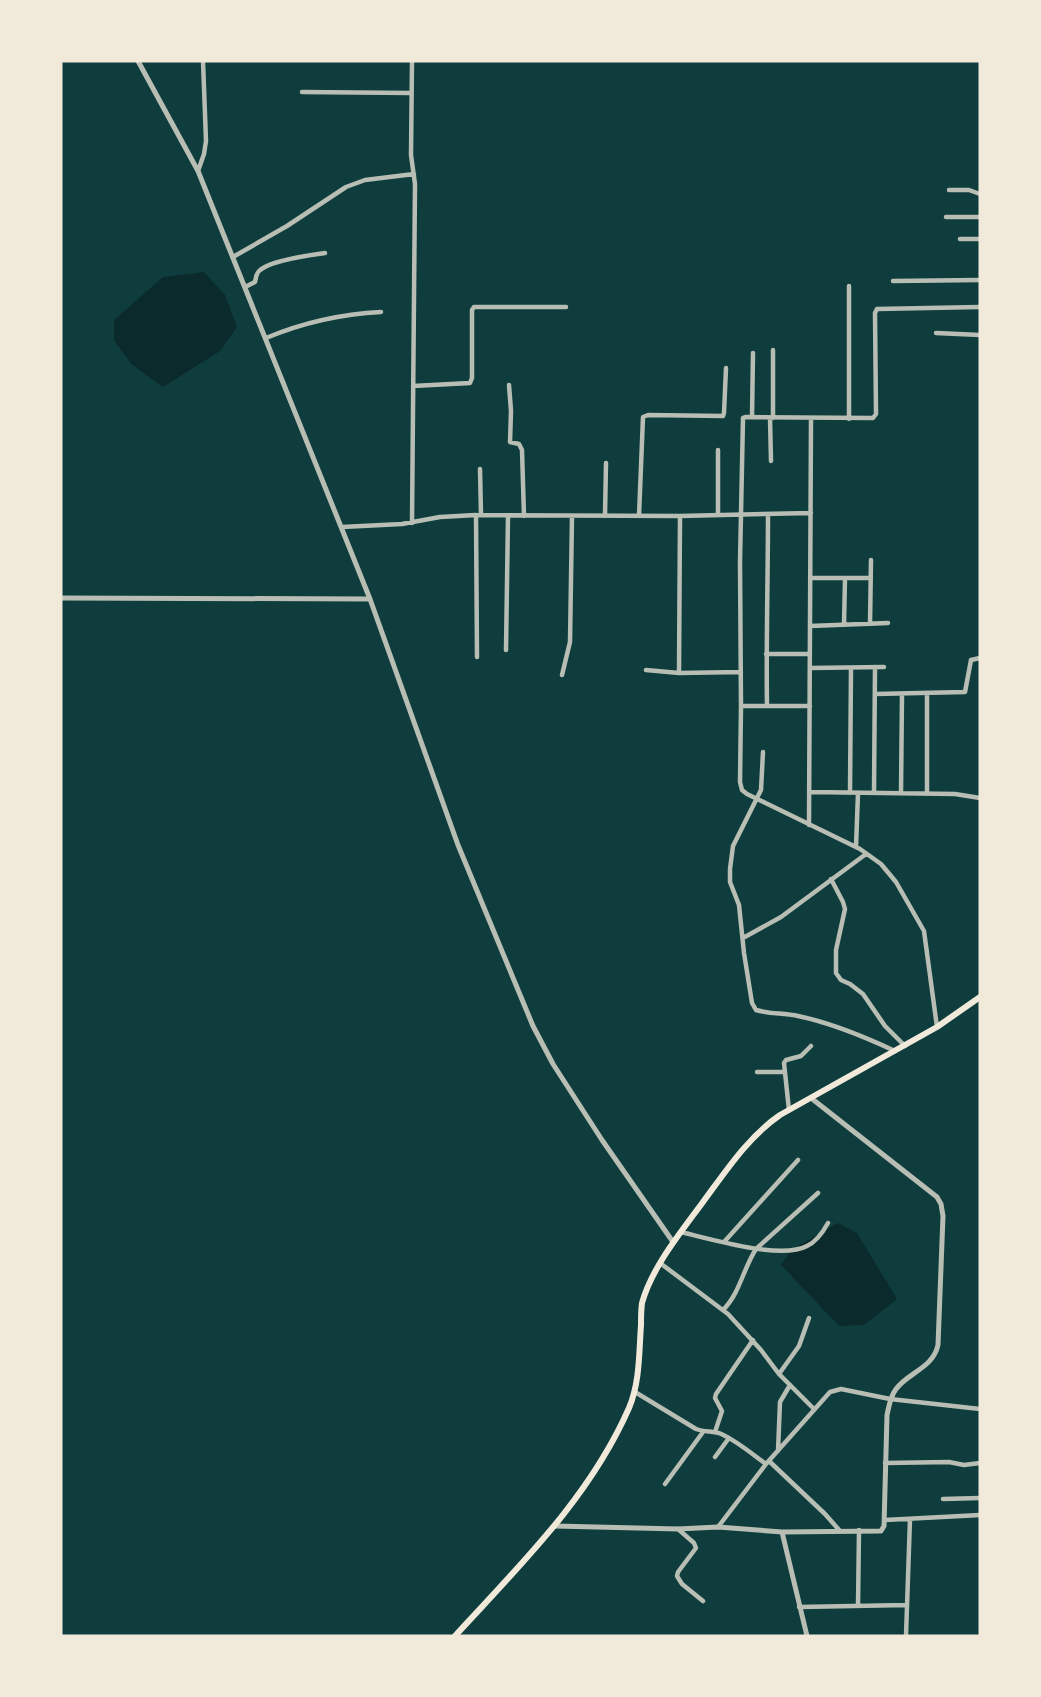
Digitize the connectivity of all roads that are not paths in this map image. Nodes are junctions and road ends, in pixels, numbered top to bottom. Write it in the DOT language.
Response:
graph roads {
  1 [pos="138,61"];
  2 [pos="203,61"];
  3 [pos="412,61"];
  4 [pos="302,92"];
  5 [pos="412,92"];
  6 [pos="198,171"];
  7 [pos="414,174"];
  8 [pos="948,190"];
  9 [pos="980,194"];
  10 [pos="946,217"];
  11 [pos="980,217"];
  12 [pos="960,239"];
  13 [pos="980,239"];
  14 [pos="325,253"];
  15 [pos="233,257"];
  16 [pos="980,280"];
  17 [pos="893,281"];
  18 [pos="849,286"];
  19 [pos="245,287"];
  20 [pos="566,307"];
  21 [pos="980,307"];
  22 [pos="381,312"];
  23 [pos="936,333"];
  24 [pos="980,335"];
  25 [pos="266,338"];
  26 [pos="772,350"];
  27 [pos="752,352"];
  28 [pos="726,368"];
  29 [pos="509,385"];
  30 [pos="413,386"];
  31 [pos="752,417"];
  32 [pos="772,418"];
  33 [pos="849,418"];
  34 [pos="812,419"];
  35 [pos="718,450"];
  36 [pos="771,461"];
  37 [pos="606,463"];
  38 [pos="480,469"];
  39 [pos="810,513"];
  40 [pos="768,514"];
  41 [pos="478,515"];
  42 [pos="718,515"];
  43 [pos="742,515"];
  44 [pos="508,516"];
  45 [pos="524,516"];
  46 [pos="572,516"];
  47 [pos="605,516"];
  48 [pos="639,516"];
  49 [pos="680,516"];
  50 [pos="412,523"];
  51 [pos="342,527"];
  52 [pos="871,560"];
  53 [pos="810,578"];
  54 [pos="871,578"];
  55 [pos="844,579"];
  56 [pos="61,598"];
  57 [pos="370,599"];
  58 [pos="888,623"];
  59 [pos="870,624"];
  60 [pos="844,625"];
  61 [pos="810,626"];
  62 [pos="506,650"];
  63 [pos="766,654"];
  64 [pos="810,654"];
  65 [pos="477,657"];
  66 [pos="980,658"];
  67 [pos="875,667"];
  68 [pos="884,667"];
  69 [pos="810,668"];
  70 [pos="851,668"];
  71 [pos="646,670"];
  72 [pos="741,672"];
  73 [pos="679,673"];
  74 [pos="562,674"];
  75 [pos="875,694"];
  76 [pos="902,694"];
  77 [pos="927,694"];
  78 [pos="741,706"];
  79 [pos="767,706"];
  80 [pos="810,706"];
  81 [pos="763,752"];
  82 [pos="809,792"];
  83 [pos="850,793"];
  84 [pos="858,793"];
  85 [pos="874,793"];
  86 [pos="901,793"];
  87 [pos="927,794"];
  88 [pos="980,798"];
  89 [pos="757,799"];
  90 [pos="809,825"];
  91 [pos="856,847"];
  92 [pos="866,854"];
  93 [pos="831,879"];
  94 [pos="743,938"];
  95 [pos="980,997"];
  96 [pos="937,1027"];
  97 [pos="811,1046"];
  98 [pos="905,1046"];
  99 [pos="895,1051"];
  100 [pos="757,1072"];
  101 [pos="785,1072"];
  102 [pos="811,1098"];
  103 [pos="789,1110"];
  104 [pos="798,1160"];
  105 [pos="818,1193"];
  106 [pos="828,1224"];
  107 [pos="680,1232"];
  108 [pos="673,1242"];
  109 [pos="724,1242"];
  110 [pos="756,1249"];
  111 [pos="660,1263"];
  112 [pos="723,1310"];
  113 [pos="809,1318"];
  114 [pos="753,1340"];
  115 [pos="779,1374"];
  116 [pos="790,1385"];
  117 [pos="635,1392"];
  118 [pos="890,1399"];
  119 [pos="814,1409"];
  120 [pos="980,1409"];
  121 [pos="702,1432"];
  122 [pos="715,1432"];
  123 [pos="729,1438"];
  124 [pos="778,1451"];
  125 [pos="715,1457"];
  126 [pos="768,1463"];
  127 [pos="885,1463"];
  128 [pos="980,1463"];
  129 [pos="665,1484"];
  130 [pos="980,1498"];
  131 [pos="943,1499"];
  132 [pos="980,1516"];
  133 [pos="910,1519"];
  134 [pos="885,1520"];
  135 [pos="555,1526"];
  136 [pos="718,1527"];
  137 [pos="678,1529"];
  138 [pos="840,1530"];
  139 [pos="859,1530"];
  140 [pos="782,1532"];
  141 [pos="704,1601"];
  142 [pos="907,1605"];
  143 [pos="858,1606"];
  144 [pos="799,1607"];
  145 [pos="455,1636"];
  146 [pos="807,1636"];
  147 [pos="906,1636"];
  1 -- 6 [label="street"];
  2 -- 6 [label="street"];
  3 -- 5 [label="street"];
  4 -- 5 [label="street"];
  5 -- 7 [label="street"];
  6 -- 15 [label="street"];
  7 -- 15 [label="street"];
  7 -- 30 [label="street"];
  8 -- 9 [label="street"];
  10 -- 11 [label="street"];
  12 -- 13 [label="street"];
  14 -- 19 [label="street"];
  15 -- 19 [label="street"];
  16 -- 17 [label="street"];
  18 -- 33 [label="street"];
  19 -- 25 [label="street"];
  20 -- 30 [label="street"];
  21 -- 33 [label="street"];
  22 -- 25 [label="street"];
  23 -- 24 [label="street"];
  25 -- 51 [label="street"];
  26 -- 32 [label="street"];
  27 -- 31 [label="street"];
  28 -- 48 [label="street"];
  29 -- 45 [label="street"];
  30 -- 50 [label="street"];
  31 -- 32 [label="street"];
  31 -- 43 [label="street"];
  32 -- 34 [label="street"];
  32 -- 36 [label="street"];
  33 -- 34 [label="street"];
  34 -- 39 [label="street"];
  35 -- 42 [label="street"];
  37 -- 47 [label="street"];
  38 -- 41 [label="street"];
  39 -- 40 [label="street"];
  39 -- 53 [label="street"];
  40 -- 43 [label="street"];
  40 -- 63 [label="street"];
  41 -- 44 [label="street"];
  41 -- 50 [label="street"];
  41 -- 65 [label="street"];
  42 -- 43 [label="street"];
  42 -- 49 [label="street"];
  43 -- 72 [label="street"];
  44 -- 45 [label="street"];
  44 -- 62 [label="street"];
  45 -- 46 [label="street"];
  46 -- 47 [label="street"];
  46 -- 74 [label="street"];
  47 -- 48 [label="street"];
  48 -- 49 [label="street"];
  49 -- 73 [label="street"];
  50 -- 51 [label="street"];
  51 -- 57 [label="street"];
  52 -- 54 [label="street"];
  53 -- 55 [label="street"];
  53 -- 61 [label="street"];
  54 -- 55 [label="street"];
  54 -- 59 [label="street"];
  55 -- 60 [label="street"];
  56 -- 57 [label="street"];
  57 -- 108 [label="street"];
  58 -- 59 [label="street"];
  59 -- 60 [label="street"];
  60 -- 61 [label="street"];
  61 -- 64 [label="street"];
  63 -- 64 [label="street"];
  63 -- 79 [label="street"];
  64 -- 69 [label="street"];
  66 -- 77 [label="street"];
  67 -- 68 [label="street"];
  67 -- 70 [label="street"];
  67 -- 75 [label="street"];
  69 -- 70 [label="street"];
  69 -- 80 [label="street"];
  70 -- 83 [label="street"];
  71 -- 73 [label="street"];
  72 -- 73 [label="street"];
  72 -- 78 [label="street"];
  75 -- 76 [label="street"];
  75 -- 85 [label="street"];
  76 -- 77 [label="street"];
  76 -- 86 [label="street"];
  77 -- 87 [label="street"];
  78 -- 79 [label="street"];
  78 -- 89 [label="street"];
  79 -- 80 [label="street"];
  80 -- 82 [label="street"];
  81 -- 89 [label="street"];
  82 -- 83 [label="street"];
  82 -- 90 [label="street"];
  83 -- 84 [label="street"];
  84 -- 85 [label="street"];
  84 -- 91 [label="street"];
  85 -- 86 [label="street"];
  86 -- 87 [label="street"];
  87 -- 88 [label="street"];
  89 -- 90 [label="street"];
  89 -- 94 [label="street"];
  90 -- 91 [label="street"];
  91 -- 92 [label="street"];
  92 -- 93 [label="street"];
  92 -- 96 [label="street"];
  93 -- 94 [label="street"];
  93 -- 98 [label="street"];
  94 -- 99 [label="street"];
  95 -- 96 [label="main road"];
  96 -- 98 [label="main road"];
  97 -- 101 [label="street"];
  98 -- 99 [label="main road"];
  99 -- 102 [label="main road"];
  100 -- 101 [label="street"];
  101 -- 103 [label="street"];
  102 -- 103 [label="main road"];
  102 -- 118 [label="street"];
  103 -- 107 [label="main road"];
  104 -- 109 [label="street"];
  105 -- 110 [label="street"];
  106 -- 110 [label="street"];
  107 -- 108 [label="main road"];
  107 -- 109 [label="street"];
  108 -- 111 [label="main road"];
  109 -- 110 [label="street"];
  110 -- 112 [label="street"];
  111 -- 112 [label="street"];
  111 -- 117 [label="main road"];
  112 -- 114 [label="street"];
  113 -- 115 [label="street"];
  114 -- 115 [label="street"];
  114 -- 122 [label="street"];
  115 -- 116 [label="street"];
  116 -- 119 [label="street"];
  116 -- 124 [label="street"];
  117 -- 121 [label="street"];
  117 -- 135 [label="main road"];
  118 -- 119 [label="street"];
  118 -- 120 [label="street"];
  118 -- 127 [label="street"];
  119 -- 124 [label="street"];
  121 -- 122 [label="street"];
  121 -- 129 [label="street"];
  122 -- 123 [label="street"];
  123 -- 125 [label="street"];
  123 -- 126 [label="street"];
  124 -- 126 [label="street"];
  126 -- 136 [label="street"];
  126 -- 138 [label="street"];
  127 -- 128 [label="street"];
  127 -- 134 [label="street"];
  130 -- 131 [label="street"];
  132 -- 133 [label="street"];
  133 -- 134 [label="street"];
  133 -- 142 [label="street"];
  134 -- 139 [label="street"];
  135 -- 137 [label="street"];
  135 -- 145 [label="main road"];
  136 -- 137 [label="street"];
  136 -- 140 [label="street"];
  137 -- 141 [label="street"];
  138 -- 139 [label="street"];
  138 -- 140 [label="street"];
  139 -- 143 [label="street"];
  140 -- 144 [label="street"];
  142 -- 143 [label="street"];
  142 -- 147 [label="street"];
  143 -- 144 [label="street"];
  144 -- 146 [label="street"];
}
